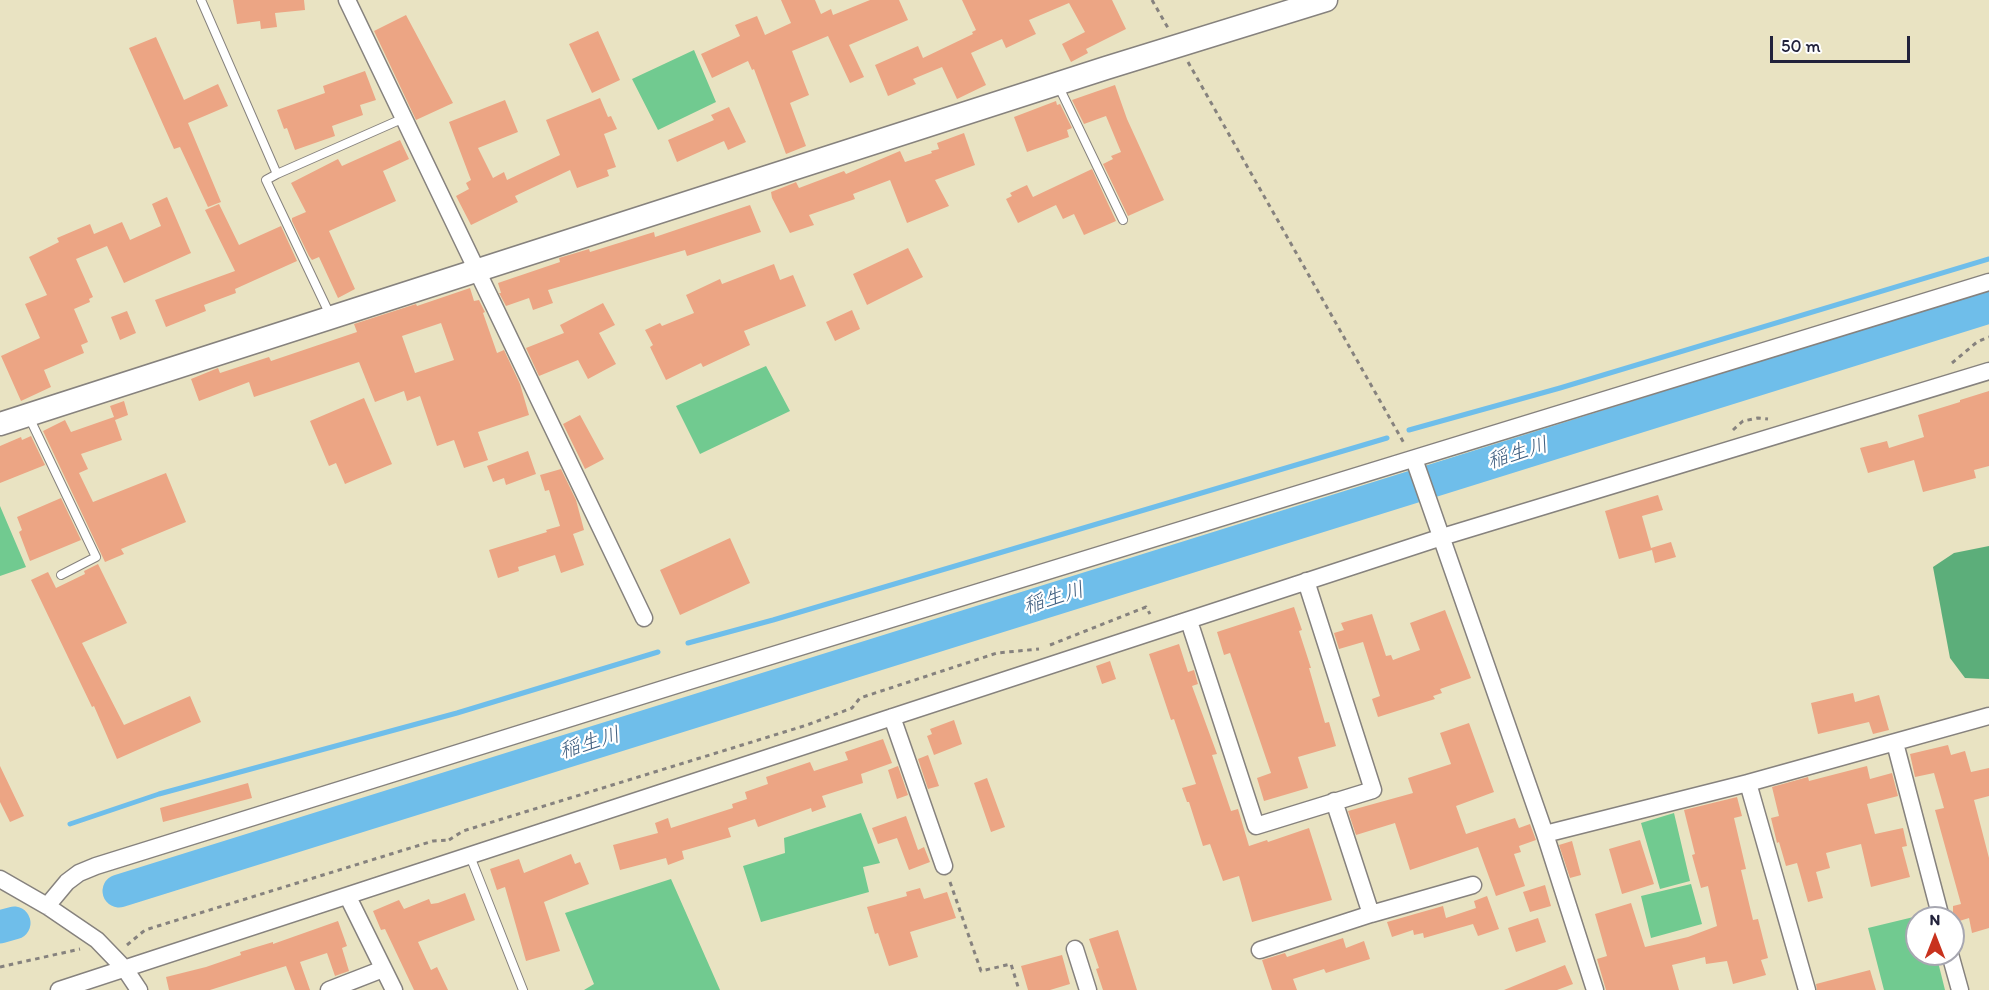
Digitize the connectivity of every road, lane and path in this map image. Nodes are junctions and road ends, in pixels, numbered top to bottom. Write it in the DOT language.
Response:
graph roads {
  1 [pos="201,0"];
  2 [pos="347,0"];
  3 [pos="1152,0"];
  4 [pos="1326,0"];
  5 [pos="1178,45"];
  6 [pos="1057,83"];
  7 [pos="404,118"];
  8 [pos="277,174"];
  9 [pos="1123,220"];
  10 [pos="477,270"];
  11 [pos="1989,282"];
  12 [pos="331,317"];
  13 [pos="1989,371"];
  14 [pos="27,415"];
  15 [pos="0,424"];
  16 [pos="1416,465"];
  17 [pos="1442,537"];
  18 [pos="61,575"];
  19 [pos="1306,581"];
  20 [pos="1152,617"];
  21 [pos="644,618"];
  22 [pos="1189,621"];
  23 [pos="1989,716"];
  24 [pos="892,717"];
  25 [pos="1894,743"];
  26 [pos="1748,783"];
  27 [pos="1334,801"];
  28 [pos="1545,834"];
  29 [pos="470,856"];
  30 [pos="944,866"];
  31 [pos="0,879"];
  32 [pos="1473,885"];
  33 [pos="348,897"];
  34 [pos="47,906"];
  35 [pos="1938,906"];
  36 [pos="1371,914"];
  37 [pos="127,945"];
  38 [pos="81,948"];
  39 [pos="1075,949"];
  40 [pos="1260,950"];
  41 [pos="1953,966"];
  42 [pos="0,967"];
  43 [pos="125,969"];
  44 [pos="383,969"];
  45 [pos="59,990"];
  46 [pos="139,990"];
  47 [pos="329,990"];
  48 [pos="394,990"];
  49 [pos="523,990"];
  50 [pos="1019,990"];
  51 [pos="1088,990"];
  52 [pos="1595,990"];
  53 [pos="1807,990"];
  54 [pos="1960,990"];
  1 -- 8 [label="lane"];
  2 -- 7 [label="street"];
  3 -- 5 [label="path"];
  4 -- 5 [label="street"];
  5 -- 6 [label="street"];
  5 -- 16 [label="path"];
  6 -- 9 [label="lane"];
  6 -- 10 [label="street"];
  7 -- 8 [label="lane"];
  7 -- 10 [label="street"];
  8 -- 12 [label="lane"];
  10 -- 12 [label="street"];
  10 -- 21 [label="street"];
  11 -- 16 [label="street"];
  12 -- 14 [label="street"];
  13 -- 17 [label="street"];
  14 -- 15 [label="street"];
  14 -- 18 [label="lane"];
  16 -- 17 [label="street"];
  16 -- 34 [label="street"];
  17 -- 19 [label="street"];
  17 -- 28 [label="street"];
  19 -- 22 [label="street"];
  19 -- 27 [label="street"];
  20 -- 37 [label="path"];
  22 -- 24 [label="street"];
  22 -- 27 [label="street"];
  23 -- 25 [label="street"];
  24 -- 29 [label="street"];
  24 -- 30 [label="street"];
  25 -- 26 [label="street"];
  25 -- 35 [label="street"];
  26 -- 28 [label="street"];
  26 -- 53 [label="street"];
  27 -- 36 [label="street"];
  28 -- 52 [label="street"];
  29 -- 33 [label="street"];
  29 -- 49 [label="lane"];
  30 -- 50 [label="path"];
  31 -- 34 [label="street"];
  32 -- 36 [label="street"];
  33 -- 43 [label="street"];
  33 -- 44 [label="street"];
  34 -- 43 [label="street"];
  36 -- 40 [label="street"];
  38 -- 42 [label="path"];
  39 -- 51 [label="street"];
  41 -- 54 [label="street"];
  43 -- 45 [label="street"];
  43 -- 46 [label="street"];
  44 -- 47 [label="street"];
  44 -- 48 [label="street"];
}
